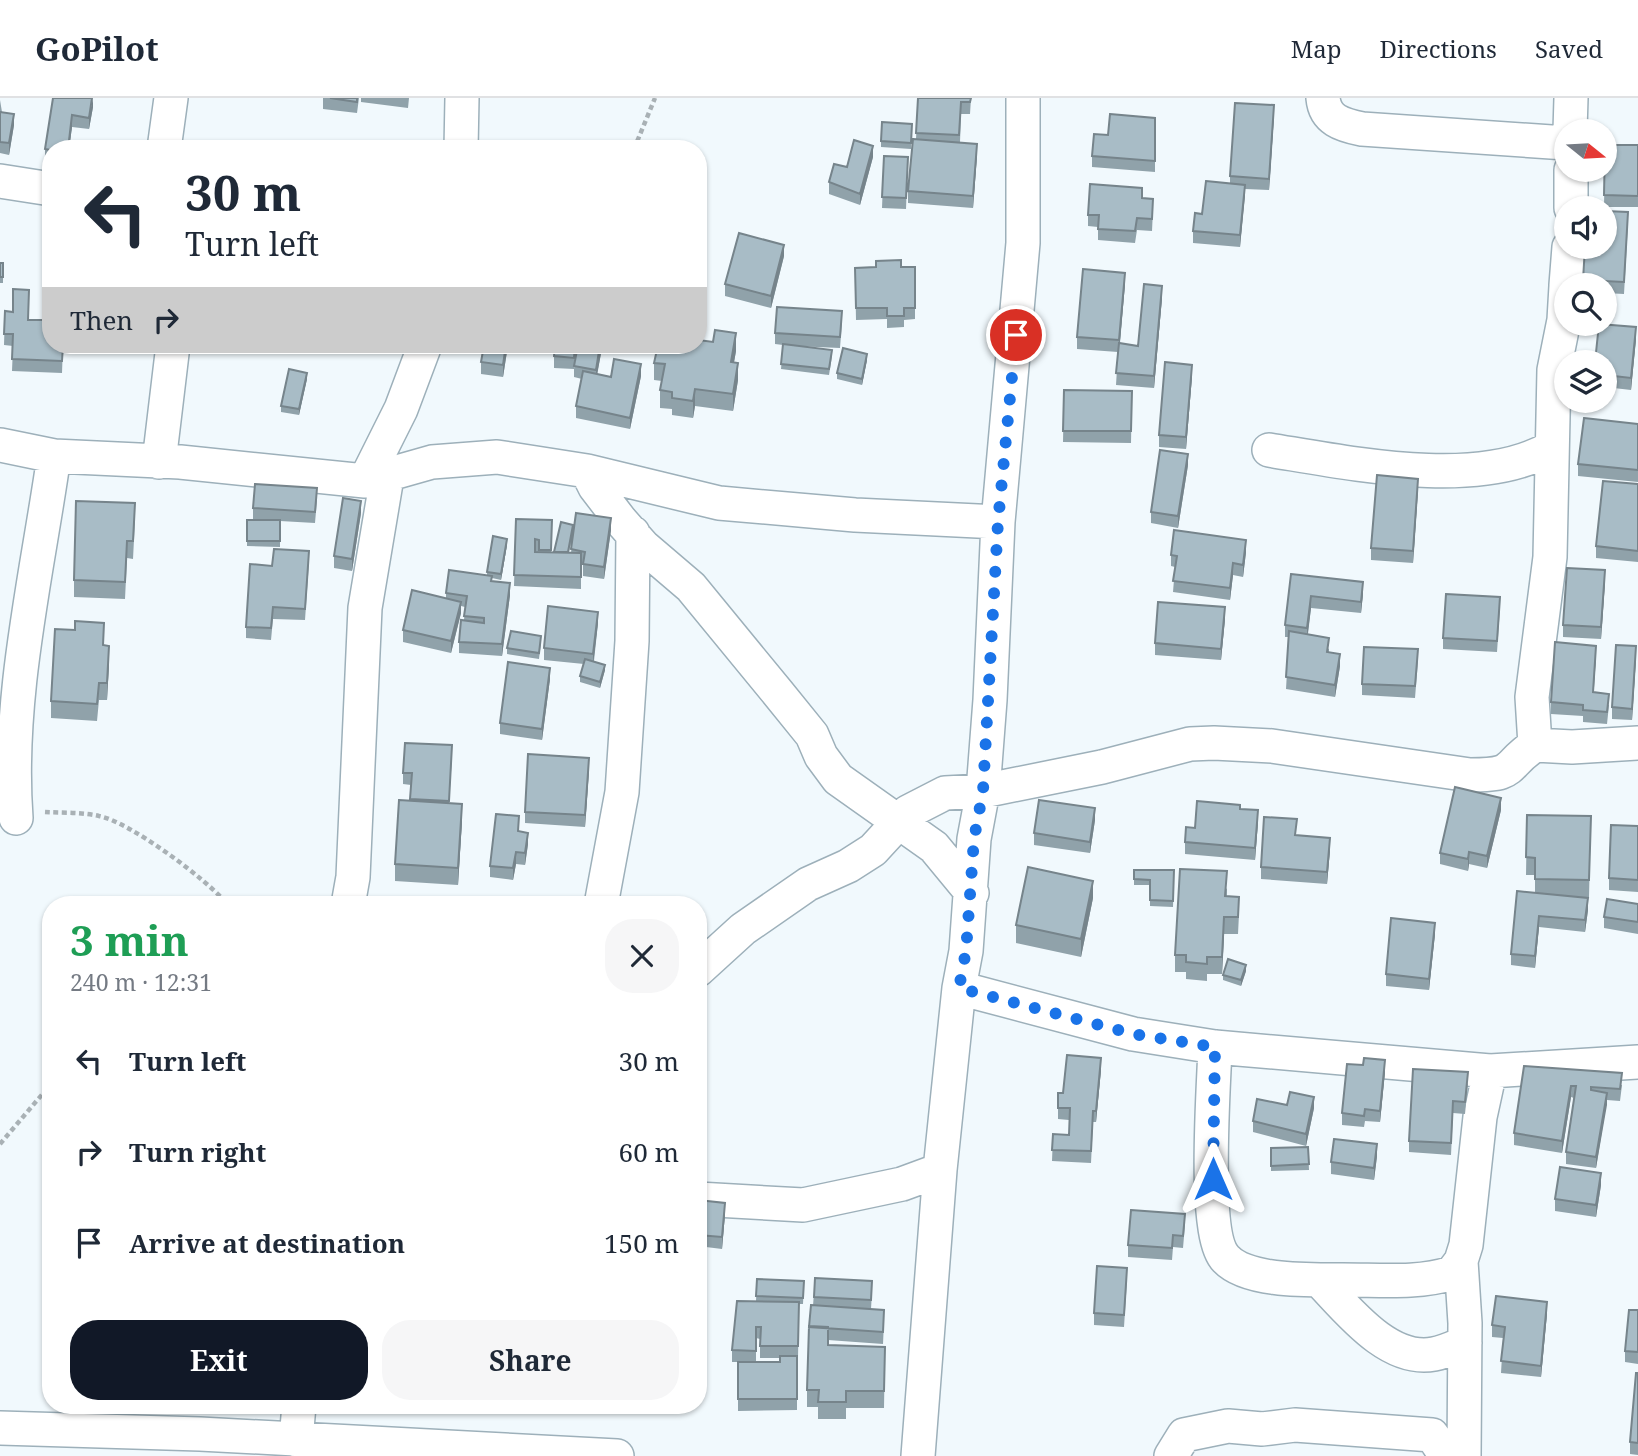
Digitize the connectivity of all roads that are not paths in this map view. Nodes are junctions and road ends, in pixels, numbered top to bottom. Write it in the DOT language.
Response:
graph roads {
  1 [pos="171,98"];
  2 [pos="462,98"];
  3 [pos="1023,98"];
  4 [pos="1323,98"];
  5 [pos="1571,98"];
  6 [pos="1570,119"];
  7 [pos="165,140"];
  8 [pos="461,140"];
  9 [pos="1554,142"];
  10 [pos="0,181"];
  11 [pos="42,188"];
  12 [pos="1561,336"];
  13 [pos="172,354"];
  14 [pos="422,354"];
  15 [pos="0,445"];
  16 [pos="1552,447"];
  17 [pos="1269,450"];
  18 [pos="54,456"];
  19 [pos="159,462"];
  20 [pos="587,471"];
  21 [pos="376,479"];
  22 [pos="998,522"];
  23 [pos="633,533"];
  24 [pos="1638,743"];
  25 [pos="1535,745"];
  26 [pos="983,791"];
  27 [pos="16,818"];
  28 [pos="900,820"];
  29 [pos="972,893"];
  30 [pos="350,896"];
  31 [pos="603,896"];
  32 [pos="707,962"];
  33 [pos="959,988"];
  34 [pos="1215,1047"];
  35 [pos="1638,1062"];
  36 [pos="1490,1071"];
  37 [pos="940,1170"];
  38 [pos="707,1200"];
  39 [pos="1461,1261"];
  40 [pos="1319,1280"];
  41 [pos="1465,1343"];
  42 [pos="298,1414"];
  43 [pos="0,1428"];
  44 [pos="296,1440"];
  45 [pos="57,1444"];
  46 [pos="583,1455"];
  47 [pos="617,1456"];
  48 [pos="918,1456"];
  49 [pos="1171,1456"];
  50 [pos="1446,1456"];
  51 [pos="1464,1456"];
  1 -- 7 [label="street"];
  2 -- 8 [label="street"];
  3 -- 22 [label="street"];
  4 -- 9 [label="street"];
  5 -- 6 [label="street"];
  10 -- 11 [label="street"];
  12 -- 16 [label="street"];
  13 -- 19 [label="street"];
  14 -- 21 [label="street"];
  15 -- 18 [label="street"];
  16 -- 17 [label="street"];
  16 -- 25 [label="street"];
  18 -- 19 [label="street"];
  18 -- 27 [label="street"];
  19 -- 21 [label="street"];
  20 -- 21 [label="street"];
  20 -- 22 [label="street"];
  20 -- 23 [label="street"];
  21 -- 30 [label="street"];
  22 -- 26 [label="street"];
  23 -- 28 [label="street"];
  23 -- 31 [label="street"];
  24 -- 25 [label="street"];
  25 -- 26 [label="street"];
  26 -- 28 [label="street"];
  26 -- 29 [label="street"];
  28 -- 29 [label="street"];
  28 -- 32 [label="street"];
  29 -- 33 [label="street"];
  33 -- 34 [label="street"];
  33 -- 37 [label="street"];
  34 -- 36 [label="street"];
  34 -- 40 [label="street"];
  35 -- 36 [label="street"];
  36 -- 39 [label="street"];
  37 -- 38 [label="street"];
  37 -- 48 [label="street"];
  39 -- 40 [label="street"];
  39 -- 41 [label="street"];
  40 -- 41 [label="street"];
  41 -- 51 [label="street"];
  42 -- 44 [label="street"];
  43 -- 45 [label="street"];
  44 -- 45 [label="street"];
  44 -- 46 [label="street"];
  46 -- 47 [label="street"];
  49 -- 50 [label="street"];
}
